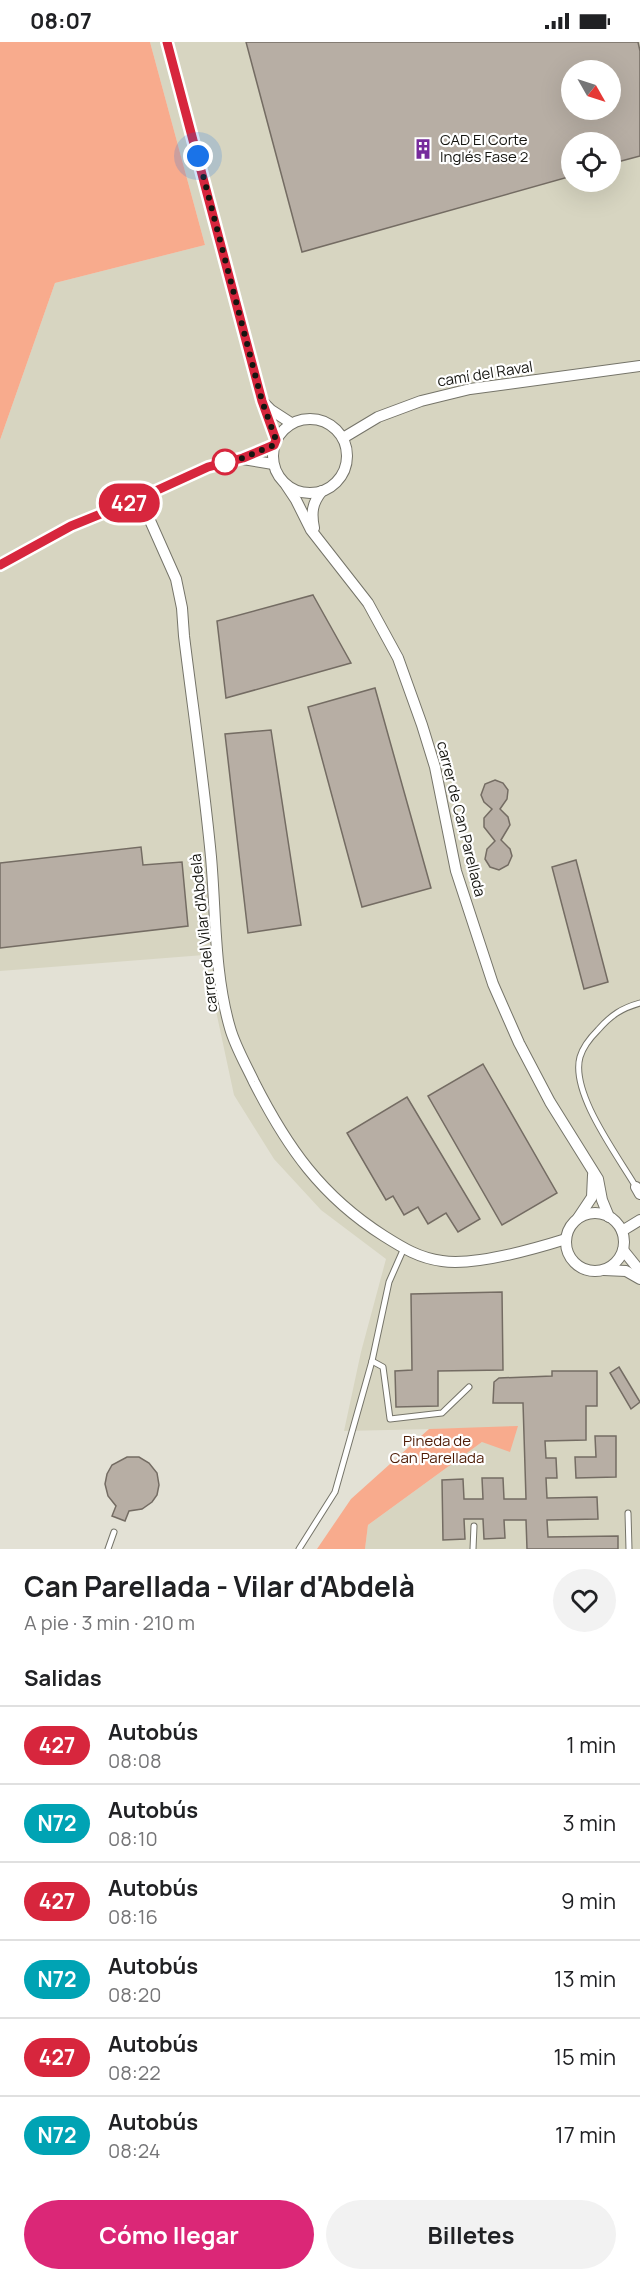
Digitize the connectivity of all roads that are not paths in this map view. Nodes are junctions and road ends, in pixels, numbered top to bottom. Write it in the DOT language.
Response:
graph roads {
  1 [pos="167,42"];
  2 [pos="640,366"];
  3 [pos="262,401"];
  4 [pos="291,423"];
  5 [pos="343,438"];
  6 [pos="275,443"];
  7 [pos="231,461"];
  8 [pos="273,464"];
  9 [pos="286,485"];
  10 [pos="322,491"];
  11 [pos="140,498"];
  12 [pos="325,549"];
  13 [pos="0,565"];
  14 [pos="640,1003"];
  15 [pos="591,1166"];
  16 [pos="638,1191"];
  17 [pos="609,1217"];
  18 [pos="640,1220"];
  19 [pos="574,1222"];
  20 [pos="621,1231"];
  21 [pos="566,1239"];
  22 [pos="404,1248"];
  23 [pos="530,1249"];
  24 [pos="623,1250"];
  25 [pos="570,1257"];
  26 [pos="603,1270"];
  27 [pos="640,1271"];
  28 [pos="640,1279"];
  29 [pos="372,1361"];
  30 [pos="469,1386"];
  31 [pos="628,1513"];
  32 [pos="474,1526"];
  33 [pos="114,1532"];
  34 [pos="108,1549"];
  35 [pos="299,1549"];
  36 [pos="473,1549"];
  37 [pos="629,1549"];
  1 -- 3 [label="street"];
  2 -- 5 [label="street, camí del Raval"];
  3 -- 4 [label="street"];
  3 -- 6 [label="street"];
  4 -- 5 [label="street"];
  4 -- 6 [label="street"];
  5 -- 10 [label="street"];
  6 -- 7 [label="street"];
  6 -- 8 [label="street"];
  7 -- 8 [label="street"];
  7 -- 11 [label="street"];
  8 -- 9 [label="street"];
  9 -- 10 [label="street"];
  9 -- 12 [label="street, carrer de Can Parellada"];
  10 -- 12 [label="street, carrer de Can Parellada"];
  11 -- 13 [label="street"];
  11 -- 22 [label="street, carrer del Vilar d'Abdelà"];
  12 -- 15 [label="street, carrer de Can Parellada"];
  14 -- 16 [label="lane"];
  15 -- 17 [label="street, carrer de Can Parellada"];
  15 -- 19 [label="street"];
  17 -- 19 [label="street"];
  17 -- 20 [label="street"];
  18 -- 20 [label="street"];
  19 -- 21 [label="street"];
  20 -- 24 [label="street"];
  21 -- 23 [label="street, carrer del Vilar d'Abdelà"];
  21 -- 25 [label="street"];
  22 -- 23 [label="street, carrer del Vilar d'Abdelà"];
  22 -- 29 [label="lane"];
  23 -- 25 [label="street, carrer del Vilar d'Abdelà"];
  24 -- 26 [label="street"];
  24 -- 27 [label="street"];
  25 -- 26 [label="street"];
  26 -- 28 [label="street"];
  29 -- 30 [label="lane"];
  29 -- 35 [label="lane"];
  31 -- 37 [label="lane"];
  32 -- 36 [label="lane"];
  33 -- 34 [label="lane"];
}
